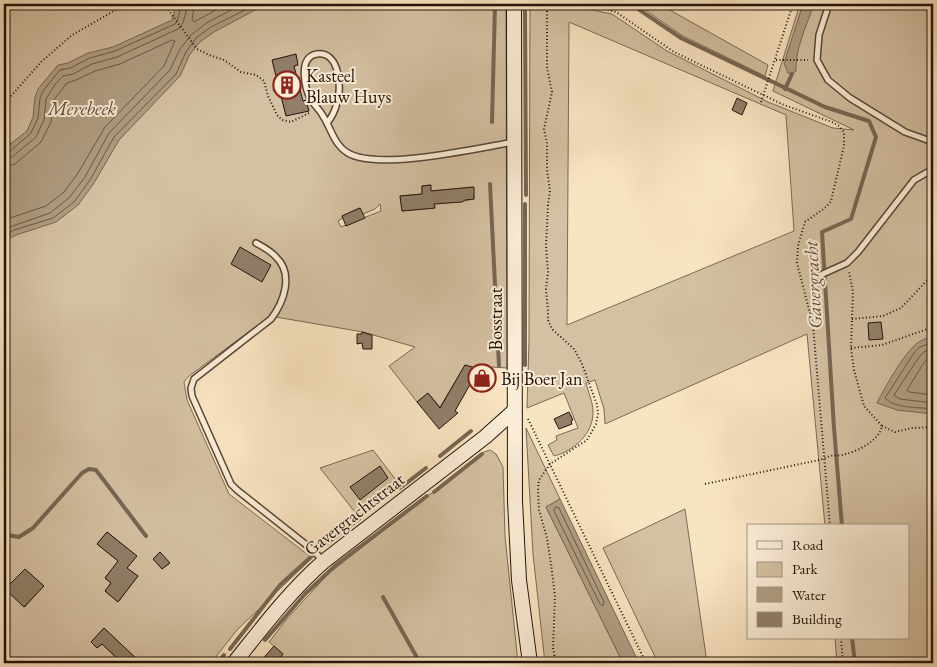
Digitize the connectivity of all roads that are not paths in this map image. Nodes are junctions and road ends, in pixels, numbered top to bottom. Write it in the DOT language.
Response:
graph roads {
  1 [pos="514,4"];
  2 [pos="829,4"];
  3 [pos="327,124"];
  4 [pos="514,142"];
  5 [pos="933,142"];
  6 [pos="933,169"];
  7 [pos="256,243"];
  8 [pos="816,277"];
  9 [pos="514,415"];
  10 [pos="323,562"];
  11 [pos="234,663"];
  12 [pos="530,663"];
  1 -- 4 [label="street, Bosstraat"];
  2 -- 5 [label="lane"];
  3 -- 3 [label="lane"];
  3 -- 4 [label="lane"];
  4 -- 9 [label="street, Bosstraat"];
  6 -- 8 [label="lane"];
  7 -- 10 [label="lane"];
  9 -- 10 [label="street, Gavergrachtstraat"];
  9 -- 12 [label="street, Bosstraat"];
  10 -- 11 [label="street, Gavergrachtstraat"];
}
